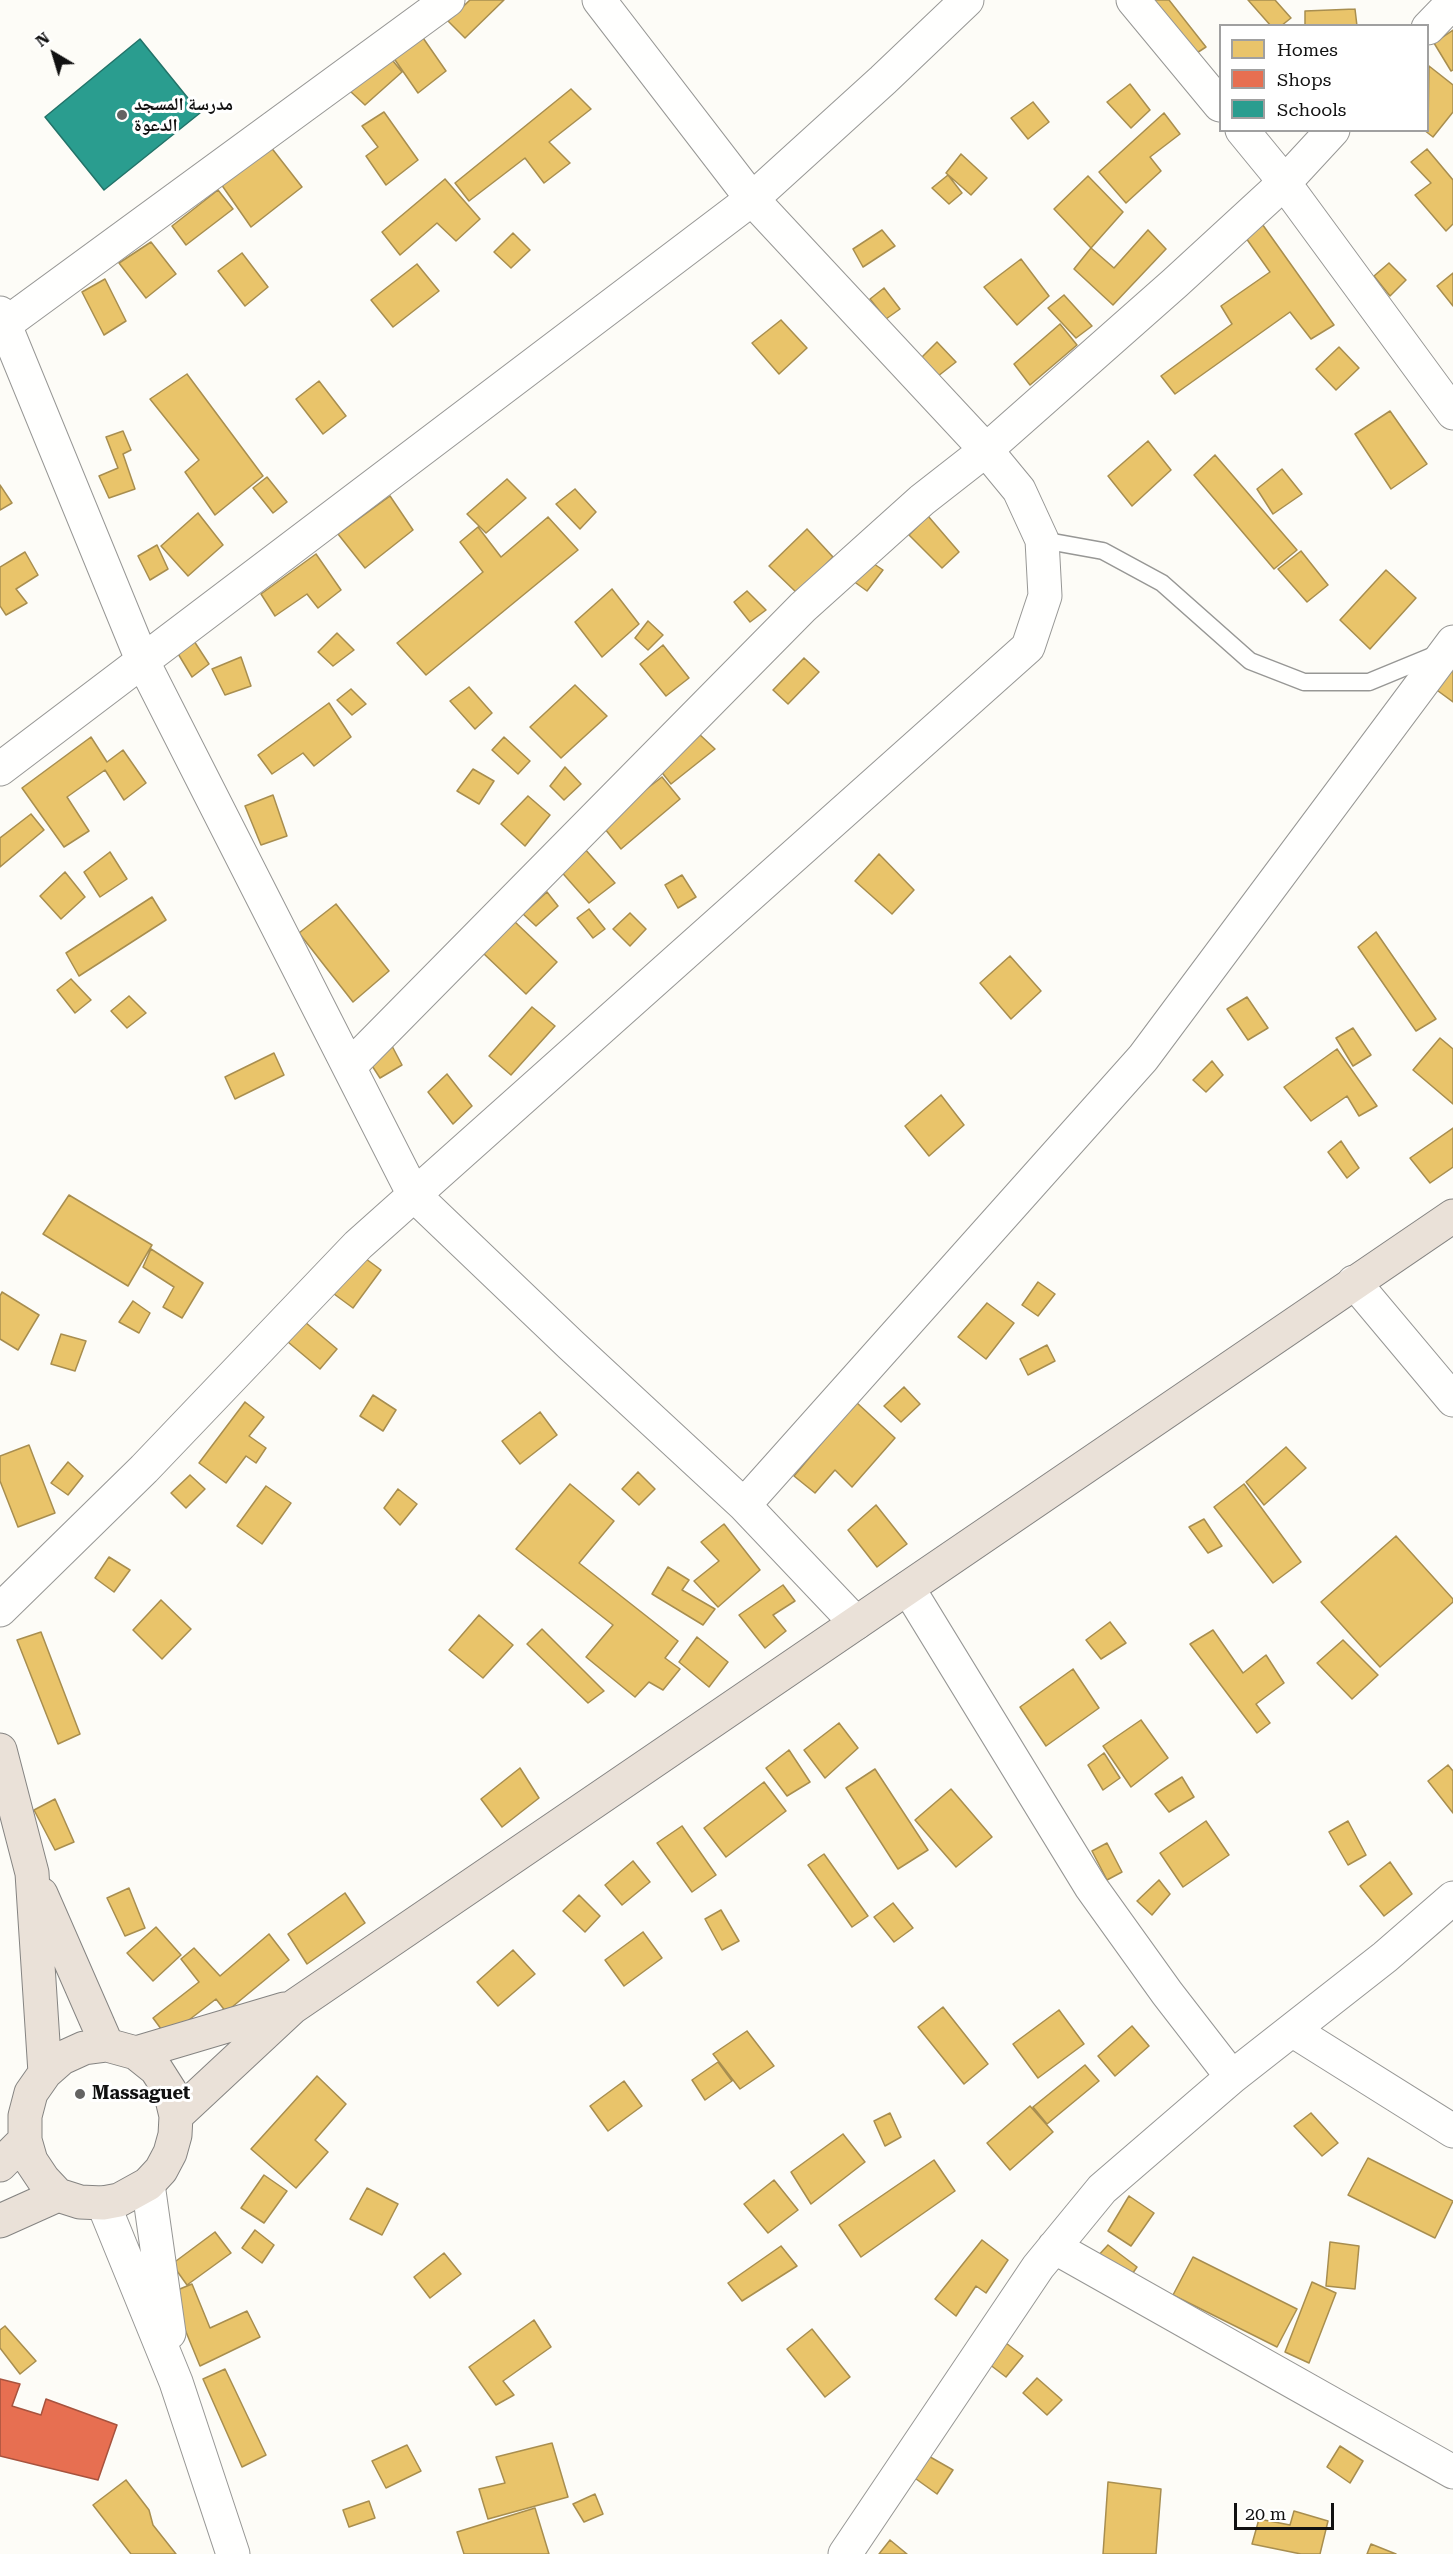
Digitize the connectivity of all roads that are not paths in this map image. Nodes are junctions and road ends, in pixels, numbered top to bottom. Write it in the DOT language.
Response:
graph roads {
  1 [pos="448,0"];
  2 [pos="599,0"];
  3 [pos="967,0"];
  4 [pos="1132,0"];
  5 [pos="1453,2"];
  6 [pos="1429,27"];
  7 [pos="1219,103"];
  8 [pos="1244,132"];
  9 [pos="1331,132"];
  10 [pos="1284,183"];
  11 [pos="752,199"];
  12 [pos="2,322"];
  13 [pos="1453,413"];
  14 [pos="986,450"];
  15 [pos="1042,540"];
  16 [pos="1450,646"];
  17 [pos="143,662"];
  18 [pos="0,769"];
  19 [pos="349,1066"];
  20 [pos="414,1195"];
  21 [pos="1453,1216"];
  22 [pos="1354,1282"];
  23 [pos="1453,1400"];
  24 [pos="744,1505"];
  25 [pos="908,1588"];
  26 [pos="0,1610"];
  27 [pos="856,1623"];
  28 [pos="2,1767"];
  29 [pos="32,1873"];
  30 [pos="1453,1898"];
  31 [pos="293,2007"];
  32 [pos="1292,2030"];
  33 [pos="121,2049"];
  34 [pos="45,2073"];
  35 [pos="1232,2077"];
  36 [pos="176,2116"];
  37 [pos="1453,2131"];
  38 [pos="25,2140"];
  39 [pos="0,2164"];
  40 [pos="148,2184"];
  41 [pos="58,2195"];
  42 [pos="103,2203"];
  43 [pos="0,2221"];
  44 [pos="1054,2247"];
  45 [pos="176,2382"];
  46 [pos="1453,2472"];
  47 [pos="233,2554"];
  48 [pos="845,2554"];
  1 -- 12 [label="street"];
  2 -- 11 [label="street"];
  3 -- 11 [label="street"];
  4 -- 7 [label="street"];
  5 -- 6 [label="street"];
  8 -- 10 [label="street"];
  9 -- 10 [label="street"];
  10 -- 13 [label="street"];
  10 -- 14 [label="street"];
  11 -- 14 [label="street"];
  11 -- 17 [label="street"];
  12 -- 17 [label="street"];
  14 -- 15 [label="street"];
  14 -- 19 [label="street"];
  15 -- 16 [label="lane"];
  15 -- 20 [label="street"];
  16 -- 24 [label="street"];
  17 -- 18 [label="street"];
  17 -- 19 [label="street"];
  19 -- 20 [label="street"];
  20 -- 24 [label="street"];
  20 -- 26 [label="street"];
  21 -- 22 [label="highway"];
  22 -- 23 [label="street"];
  22 -- 25 [label="highway"];
  24 -- 27 [label="street"];
  25 -- 27 [label="highway"];
  25 -- 35 [label="street"];
  27 -- 31 [label="highway"];
  28 -- 29 [label="highway"];
  29 -- 33 [label="highway"];
  29 -- 34 [label="highway"];
  30 -- 32 [label="street"];
  31 -- 33 [label="highway"];
  31 -- 36 [label="highway"];
  32 -- 35 [label="street"];
  32 -- 37 [label="street"];
  33 -- 34 [label="highway"];
  33 -- 36 [label="highway"];
  34 -- 38 [label="highway"];
  35 -- 44 [label="street"];
  36 -- 40 [label="highway"];
  38 -- 39 [label="highway"];
  38 -- 41 [label="highway"];
  40 -- 42 [label="highway"];
  40 -- 45 [label="street"];
  41 -- 42 [label="highway"];
  41 -- 43 [label="highway"];
  42 -- 45 [label="street"];
  44 -- 46 [label="street"];
  44 -- 48 [label="street"];
  45 -- 47 [label="street"];
}
